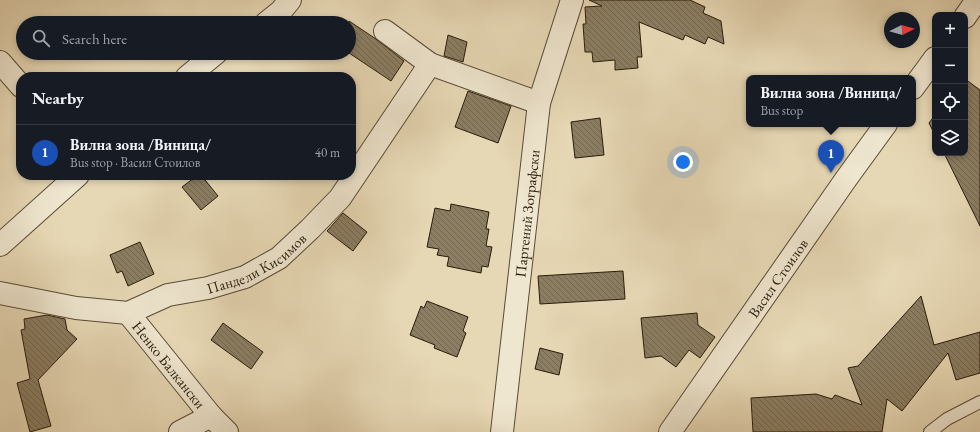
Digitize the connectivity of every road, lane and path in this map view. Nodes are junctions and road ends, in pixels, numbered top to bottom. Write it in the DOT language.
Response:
graph roads {
  1 [pos="290,0"];
  2 [pos="572,0"];
  3 [pos="978,0"];
  4 [pos="968,13"];
  5 [pos="275,16"];
  6 [pos="385,31"];
  7 [pos="208,60"];
  8 [pos="0,62"];
  9 [pos="932,62"];
  10 [pos="430,64"];
  11 [pos="193,72"];
  12 [pos="16,80"];
  13 [pos="916,84"];
  14 [pos="539,103"];
  15 [pos="884,127"];
  16 [pos="356,174"];
  17 [pos="72,180"];
  18 [pos="352,180"];
  19 [pos="0,245"];
  20 [pos="0,293"];
  21 [pos="128,313"];
  22 [pos="980,402"];
  23 [pos="210,416"];
  24 [pos="180,432"];
  25 [pos="227,432"];
  26 [pos="502,432"];
  27 [pos="670,432"];
  28 [pos="930,432"];
  1 -- 5 [label="street"];
  2 -- 14 [label="street, Партений Зографски"];
  3 -- 4 [label="street"];
  6 -- 10 [label="street"];
  7 -- 11 [label="street"];
  8 -- 12 [label="street"];
  9 -- 13 [label="street"];
  10 -- 14 [label="street"];
  10 -- 16 [label="street, Пандели Кисимов"];
  14 -- 26 [label="street, Партений Зографски"];
  15 -- 27 [label="street, Васил Стоилов"];
  17 -- 19 [label="street"];
  18 -- 21 [label="street, Пандели Кисимов"];
  20 -- 21 [label="street, Пандели Кисимов"];
  21 -- 23 [label="street, Ненко Балкански"];
  22 -- 28 [label="lane"];
  23 -- 24 [label="street"];
  23 -- 25 [label="street, Ненко Балкански"];
}
